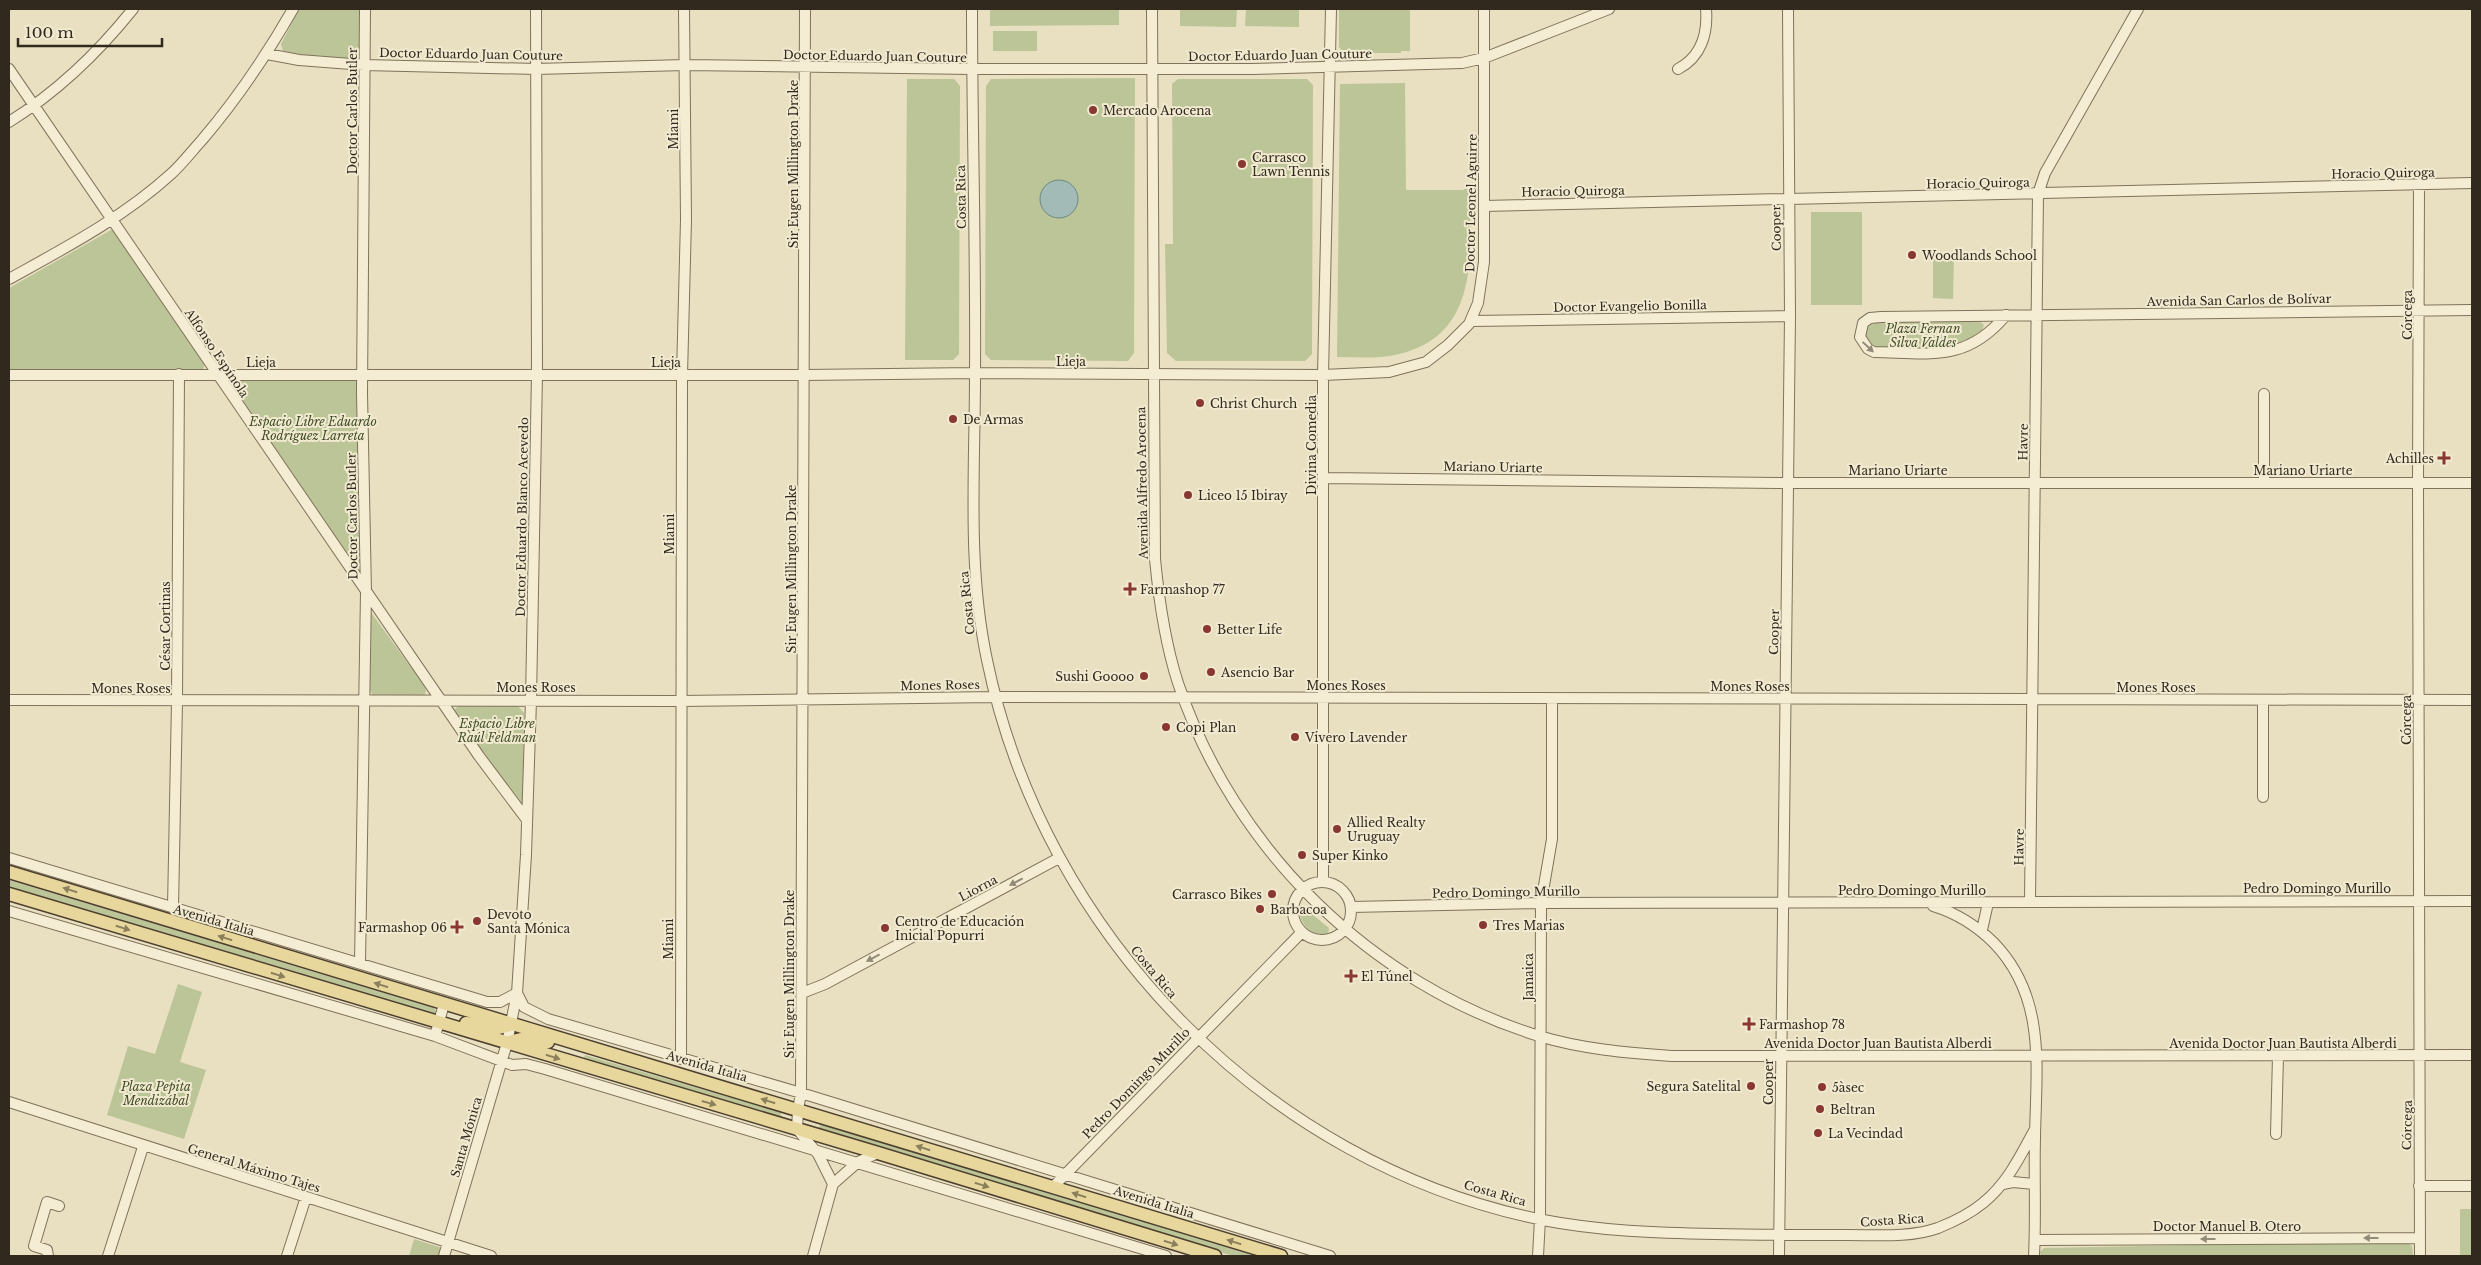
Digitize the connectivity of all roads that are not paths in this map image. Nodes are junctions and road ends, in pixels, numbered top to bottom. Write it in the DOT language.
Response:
graph roads {
  1 [pos="132,9"];
  2 [pos="293,9"];
  3 [pos="365,9"];
  4 [pos="536,9"];
  5 [pos="684,9"];
  6 [pos="805,9"];
  7 [pos="972,9"];
  8 [pos="1152,9"];
  9 [pos="1331,9"];
  10 [pos="1484,9"];
  11 [pos="1609,9"];
  12 [pos="1706,9"];
  13 [pos="1788,9"];
  14 [pos="2138,9"];
  15 [pos="268,54"];
  16 [pos="1484,58"];
  17 [pos="364,65"];
  18 [pos="685,65"];
  19 [pos="806,66"];
  20 [pos="1330,68"];
  21 [pos="9,69"];
  22 [pos="536,69"];
  23 [pos="972,69"];
  24 [pos="1152,69"];
  25 [pos="1678,69"];
  26 [pos="35,106"];
  27 [pos="9,122"];
  28 [pos="2472,183"];
  29 [pos="2419,184"];
  30 [pos="2038,194"];
  31 [pos="1788,199"];
  32 [pos="1484,206"];
  33 [pos="112,219"];
  34 [pos="9,279"];
  35 [pos="2420,310"];
  36 [pos="2472,310"];
  37 [pos="2038,314"];
  38 [pos="2006,315"];
  39 [pos="1790,316"];
  40 [pos="1471,321"];
  41 [pos="975,373"];
  42 [pos="9,374"];
  43 [pos="179,374"];
  44 [pos="216,374"];
  45 [pos="363,374"];
  46 [pos="537,374"];
  47 [pos="1153,374"];
  48 [pos="682,375"];
  49 [pos="804,375"];
  50 [pos="1323,375"];
  51 [pos="2264,394"];
  52 [pos="1324,478"];
  53 [pos="2035,482"];
  54 [pos="2264,482"];
  55 [pos="1788,483"];
  56 [pos="2418,483"];
  57 [pos="2472,483"];
  58 [pos="366,592"];
  59 [pos="996,697"];
  60 [pos="1183,697"];
  61 [pos="1324,698"];
  62 [pos="1785,698"];
  63 [pos="804,699"];
  64 [pos="2034,699"];
  65 [pos="9,700"];
  66 [pos="364,700"];
  67 [pos="440,700"];
  68 [pos="531,700"];
  69 [pos="1552,700"];
  70 [pos="2264,700"];
  71 [pos="2419,700"];
  72 [pos="2472,700"];
  73 [pos="177,701"];
  74 [pos="680,701"];
  75 [pos="2263,797"];
  76 [pos="527,820"];
  77 [pos="9,858"];
  78 [pos="1059,858"];
  79 [pos="9,872"];
  80 [pos="1323,882"];
  81 [pos="1303,889"];
  82 [pos="9,894"];
  83 [pos="2030,901"];
  84 [pos="2419,901"];
  85 [pos="2472,901"];
  86 [pos="1783,903"];
  87 [pos="1922,903"];
  88 [pos="1988,903"];
  89 [pos="1541,904"];
  90 [pos="1351,907"];
  91 [pos="173,908"];
  92 [pos="1322,909"];
  93 [pos="9,911"];
  94 [pos="1345,929"];
  95 [pos="1982,930"];
  96 [pos="1302,932"];
  97 [pos="211,955"];
  98 [pos="360,963"];
  99 [pos="206,968"];
  100 [pos="419,981"];
  101 [pos="446,989"];
  102 [pos="517,993"];
  103 [pos="802,993"];
  104 [pos="415,996"];
  105 [pos="444,1004"];
  106 [pos="388,1008"];
  107 [pos="494,1019"];
  108 [pos="384,1021"];
  109 [pos="439,1022"];
  110 [pos="511,1025"];
  111 [pos="436,1036"];
  112 [pos="1541,1036"];
  113 [pos="1197,1038"];
  114 [pos="507,1043"];
  115 [pos="580,1046"];
  116 [pos="2472,1055"];
  117 [pos="1780,1056"];
  118 [pos="2036,1056"];
  119 [pos="2278,1056"];
  120 [pos="2421,1056"];
  121 [pos="680,1059"];
  122 [pos="501,1062"];
  123 [pos="576,1064"];
  124 [pos="801,1093"];
  125 [pos="9,1102"];
  126 [pos="798,1110"];
  127 [pos="797,1129"];
  128 [pos="2035,1129"];
  129 [pos="2276,1134"];
  130 [pos="143,1147"];
  131 [pos="979,1148"];
  132 [pos="814,1149"];
  133 [pos="878,1153"];
  134 [pos="858,1162"];
  135 [pos="975,1164"];
  136 [pos="1065,1174"];
  137 [pos="959,1178"];
  138 [pos="832,1184"];
  139 [pos="2003,1184"];
  140 [pos="2034,1184"];
  141 [pos="2419,1186"];
  142 [pos="2472,1186"];
  143 [pos="1053,1187"];
  144 [pos="955,1191"];
  145 [pos="306,1197"];
  146 [pos="59,1206"];
  147 [pos="1540,1220"];
  148 [pos="1144,1234"];
  149 [pos="1779,1235"];
  150 [pos="2420,1238"];
  151 [pos="2035,1240"];
  152 [pos="448,1242"];
  153 [pos="1139,1252"];
  154 [pos="48,1256"];
  155 [pos="108,1256"];
  156 [pos="287,1256"];
  157 [pos="444,1256"];
  158 [pos="491,1256"];
  159 [pos="813,1256"];
  160 [pos="1166,1256"];
  161 [pos="1216,1256"];
  162 [pos="1281,1256"];
  163 [pos="1330,1256"];
  164 [pos="1538,1256"];
  165 [pos="1779,1256"];
  166 [pos="2034,1256"];
  167 [pos="2420,1256"];
  1 -- 26 [label="street"];
  2 -- 15 [label="street"];
  3 -- 17 [label="street, Doctor Carlos Butler"];
  4 -- 22 [label="street, Doctor Eduardo Blanco Acevedo"];
  5 -- 18 [label="street, Miami"];
  6 -- 19 [label="street, Sir Eugen Millington Drake"];
  7 -- 23 [label="street, Costa Rica"];
  8 -- 24 [label="street, Avenida Alfredo Arocena"];
  9 -- 20 [label="street, Divina Comedia"];
  10 -- 16 [label="street, Doctor Leonel Aguirre"];
  11 -- 16 [label="street, Doctor Eduardo Juan Couture"];
  12 -- 25 [label="street"];
  13 -- 31 [label="street, Cooper"];
  14 -- 30 [label="street, Havre"];
  15 -- 17 [label="street, Doctor Eduardo Juan Couture"];
  15 -- 33 [label="street"];
  16 -- 20 [label="street, Doctor Eduardo Juan Couture"];
  16 -- 32 [label="street, Doctor Leonel Aguirre"];
  17 -- 22 [label="street, Doctor Eduardo Juan Couture"];
  17 -- 45 [label="street, Doctor Carlos Butler"];
  18 -- 19 [label="street, Doctor Eduardo Juan Couture"];
  18 -- 22 [label="street, Doctor Eduardo Juan Couture"];
  18 -- 48 [label="street, Miami"];
  19 -- 23 [label="street, Doctor Eduardo Juan Couture"];
  19 -- 49 [label="street, Sir Eugen Millington Drake"];
  20 -- 24 [label="street, Doctor Eduardo Juan Couture"];
  20 -- 50 [label="street, Divina Comedia"];
  21 -- 26 [label="street, Alfonso Espínola"];
  22 -- 46 [label="street, Doctor Eduardo Blanco Acevedo"];
  23 -- 24 [label="street, Doctor Eduardo Juan Couture"];
  23 -- 41 [label="street, Costa Rica"];
  24 -- 47 [label="street, Avenida Alfredo Arocena"];
  26 -- 27 [label="street"];
  26 -- 33 [label="street, Alfonso Espínola"];
  28 -- 29 [label="street, Horacio Quiroga"];
  29 -- 30 [label="street, Horacio Quiroga"];
  29 -- 35 [label="street, Córcega"];
  30 -- 31 [label="street, Horacio Quiroga"];
  30 -- 37 [label="street, Havre"];
  31 -- 32 [label="street, Horacio Quiroga"];
  31 -- 39 [label="street, Cooper"];
  32 -- 40 [label="street, Doctor Leonel Aguirre"];
  33 -- 34 [label="street"];
  33 -- 44 [label="street, Alfonso Espínola"];
  35 -- 36 [label="street, Avenida San Carlos de Bolívar"];
  35 -- 37 [label="street, Avenida San Carlos de Bolívar"];
  35 -- 56 [label="street, Córcega"];
  37 -- 38 [label="street, Avenida San Carlos de Bolívar"];
  37 -- 53 [label="street, Havre"];
  38 -- 38 [label="street, Avenida San Carlos de Bolívar, one-way"];
  39 -- 40 [label="street, Doctor Evangelio Bonilla"];
  39 -- 55 [label="street, Cooper"];
  40 -- 50 [label="street, Doctor Leonel Aguirre"];
  41 -- 47 [label="street, Lieja"];
  41 -- 49 [label="street, Lieja"];
  41 -- 59 [label="street, Costa Rica"];
  42 -- 43 [label="street, Lieja"];
  43 -- 44 [label="street, Lieja"];
  43 -- 73 [label="street, César Cortinas"];
  44 -- 45 [label="street, Lieja"];
  44 -- 58 [label="street, Alfonso Espínola"];
  45 -- 46 [label="street, Lieja"];
  45 -- 58 [label="street, Doctor Carlos Butler"];
  46 -- 48 [label="street, Lieja"];
  46 -- 68 [label="street, Doctor Eduardo Blanco Acevedo"];
  47 -- 50 [label="street, Lieja"];
  47 -- 60 [label="street, Avenida Alfredo Arocena"];
  48 -- 49 [label="street, Lieja"];
  48 -- 74 [label="street, Miami"];
  49 -- 63 [label="street, Sir Eugen Millington Drake"];
  50 -- 52 [label="street, Divina Comedia"];
  51 -- 54 [label="street"];
  52 -- 55 [label="street, Mariano Uriarte"];
  52 -- 61 [label="street, Divina Comedia"];
  53 -- 54 [label="street, Mariano Uriarte"];
  53 -- 55 [label="street, Mariano Uriarte"];
  53 -- 64 [label="street, Havre"];
  54 -- 56 [label="street, Mariano Uriarte"];
  55 -- 62 [label="street, Cooper"];
  56 -- 57 [label="street, Mariano Uriarte"];
  56 -- 71 [label="street, Córcega"];
  58 -- 66 [label="street, Doctor Carlos Butler"];
  58 -- 67 [label="street, Alfonso Espínola"];
  59 -- 60 [label="street, Mones Roses"];
  59 -- 63 [label="street, Mones Roses"];
  59 -- 78 [label="street, Costa Rica"];
  60 -- 61 [label="street, Mones Roses"];
  60 -- 81 [label="street, Avenida Alfredo Arocena"];
  61 -- 69 [label="street, Mones Roses"];
  61 -- 80 [label="street, Divina Comedia"];
  62 -- 64 [label="street, Mones Roses"];
  62 -- 69 [label="street, Mones Roses"];
  62 -- 86 [label="street, Cooper"];
  63 -- 74 [label="street, Mones Roses"];
  63 -- 103 [label="street, Sir Eugen Millington Drake"];
  64 -- 70 [label="street, Mones Roses"];
  64 -- 83 [label="street, Havre"];
  65 -- 73 [label="street, Mones Roses"];
  66 -- 67 [label="street, Mones Roses"];
  66 -- 73 [label="street, Mones Roses"];
  66 -- 98 [label="street, Doctor Carlos Butler"];
  67 -- 68 [label="street, Mones Roses"];
  67 -- 76 [label="street, Alfonso Espínola"];
  68 -- 74 [label="street, Mones Roses"];
  68 -- 76 [label="street, Doctor Eduardo Blanco Acevedo"];
  69 -- 89 [label="street, Jamaica"];
  70 -- 71 [label="street, Mones Roses"];
  70 -- 75 [label="street"];
  71 -- 72 [label="street, Mones Roses"];
  71 -- 84 [label="street, Córcega"];
  73 -- 91 [label="street, César Cortinas"];
  74 -- 121 [label="street, Miami"];
  76 -- 102 [label="street, Doctor Eduardo Blanco Acevedo"];
  77 -- 91 [label="street, Avenida Italia"];
  78 -- 103 [label="street, Liorna, one-way"];
  78 -- 113 [label="street, Costa Rica"];
  104 -- 79 [label="main road, Avenida Italia, one-way"];
  80 -- 81 [label="street"];
  80 -- 90 [label="street"];
  81 -- 92 [label="street, Avenida Alfredo Arocena"];
  81 -- 96 [label="street"];
  82 -- 97 [label="main road, one-way"];
  83 -- 84 [label="street, Pedro Domingo Murillo"];
  83 -- 88 [label="street, Pedro Domingo Murillo"];
  84 -- 85 [label="street, Pedro Domingo Murillo"];
  84 -- 120 [label="street, Córcega"];
  86 -- 87 [label="street, Pedro Domingo Murillo"];
  86 -- 89 [label="street, Pedro Domingo Murillo"];
  86 -- 117 [label="street, Cooper"];
  87 -- 88 [label="street, Pedro Domingo Murillo"];
  87 -- 95 [label="street"];
  88 -- 95 [label="street"];
  89 -- 90 [label="street, Pedro Domingo Murillo"];
  89 -- 112 [label="street, Jamaica"];
  90 -- 94 [label="street"];
  91 -- 98 [label="street, Avenida Italia"];
  92 -- 94 [label="street, Avenida Doctor Juan Bautista Alberdi"];
  93 -- 99 [label="street"];
  94 -- 96 [label="street"];
  94 -- 112 [label="street, Avenida Doctor Juan Bautista Alberdi"];
  95 -- 118 [label="street"];
  96 -- 113 [label="street, Pedro Domingo Murillo"];
  97 -- 99 [label="street"];
  97 -- 106 [label="main road, one-way"];
  98 -- 100 [label="street, Avenida Italia"];
  99 -- 108 [label="street"];
  100 -- 101 [label="street, Avenida Italia"];
  100 -- 104 [label="street"];
  101 -- 102 [label="street, Avenida Italia"];
  101 -- 107 [label="street, Avenida Italia"];
  102 -- 110 [label="street, Doctor Eduardo Blanco Acevedo"];
  102 -- 121 [label="street, Avenida Italia"];
  103 -- 124 [label="street, Sir Eugen Millington Drake"];
  104 -- 105 [label="main road, Avenida Italia"];
  105 -- 107 [label="main road, Avenida Italia"];
  105 -- 109 [label="street"];
  106 -- 108 [label="street"];
  106 -- 109 [label="main road"];
  107 -- 110 [label="main road, Avenida Italia"];
  108 -- 111 [label="street"];
  109 -- 110 [label="main road"];
  109 -- 111 [label="street"];
  109 -- 114 [label="main road"];
  110 -- 114 [label="street, Santa Mónica"];
  110 -- 115 [label="main road, Avenida Italia"];
  111 -- 122 [label="street"];
  112 -- 117 [label="street, Avenida Doctor Juan Bautista Alberdi"];
  112 -- 147 [label="street, Jamaica"];
  113 -- 136 [label="street, Pedro Domingo Murillo"];
  113 -- 147 [label="street, Costa Rica"];
  114 -- 115 [label="main road"];
  114 -- 122 [label="street, Santa Mónica"];
  114 -- 123 [label="main road, one-way"];
  115 -- 123 [label="street"];
  126 -- 115 [label="main road, Avenida Italia, one-way"];
  116 -- 120 [label="street, Avenida Doctor Juan Bautista Alberdi"];
  117 -- 118 [label="street, Avenida Doctor Juan Bautista Alberdi"];
  117 -- 149 [label="street, Cooper"];
  118 -- 119 [label="street, Avenida Doctor Juan Bautista Alberdi"];
  118 -- 128 [label="street"];
  119 -- 120 [label="street, Avenida Doctor Juan Bautista Alberdi"];
  119 -- 129 [label="street"];
  120 -- 141 [label="street, Córcega"];
  121 -- 124 [label="street, Avenida Italia"];
  122 -- 132 [label="street"];
  122 -- 152 [label="street, Santa Mónica"];
  123 -- 127 [label="main road, one-way"];
  124 -- 126 [label="street, Sir Eugen Millington Drake"];
  124 -- 131 [label="street, Avenida Italia"];
  125 -- 130 [label="street, General Máximo Tajes"];
  126 -- 127 [label="street, Sir Eugen Millington Drake"];
  135 -- 126 [label="main road, Avenida Italia, one-way"];
  127 -- 132 [label="street"];
  127 -- 133 [label="main road"];
  128 -- 139 [label="street, Costa Rica"];
  128 -- 140 [label="street"];
  130 -- 145 [label="street, General Máximo Tajes"];
  130 -- 155 [label="street"];
  131 -- 135 [label="street"];
  131 -- 136 [label="street, Avenida Italia"];
  132 -- 134 [label="street"];
  132 -- 138 [label="street"];
  133 -- 134 [label="street"];
  133 -- 137 [label="main road"];
  134 -- 138 [label="street"];
  134 -- 144 [label="street"];
  135 -- 143 [label="main road, Avenida Italia"];
  136 -- 143 [label="street, Pedro Domingo Murillo"];
  136 -- 163 [label="street, Avenida Italia"];
  137 -- 144 [label="street"];
  137 -- 148 [label="main road, one-way"];
  138 -- 159 [label="street"];
  139 -- 140 [label="street"];
  139 -- 149 [label="street, Costa Rica"];
  140 -- 151 [label="street"];
  141 -- 142 [label="street"];
  141 -- 150 [label="street, Córcega"];
  162 -- 143 [label="main road, Avenida Italia, one-way"];
  144 -- 153 [label="street"];
  145 -- 152 [label="street, General Máximo Tajes"];
  145 -- 156 [label="street"];
  146 -- 154 [label="street"];
  147 -- 149 [label="street, Costa Rica"];
  147 -- 164 [label="street, Jamaica"];
  148 -- 153 [label="street"];
  148 -- 161 [label="main road, one-way"];
  149 -- 165 [label="street, Cooper"];
  150 -- 151 [label="street, Doctor Manuel B. Otero, one-way"];
  150 -- 167 [label="street, Córcega"];
  151 -- 166 [label="street"];
  152 -- 157 [label="street, Santa Mónica"];
  152 -- 158 [label="street, General Máximo Tajes"];
  153 -- 160 [label="street"];
}
